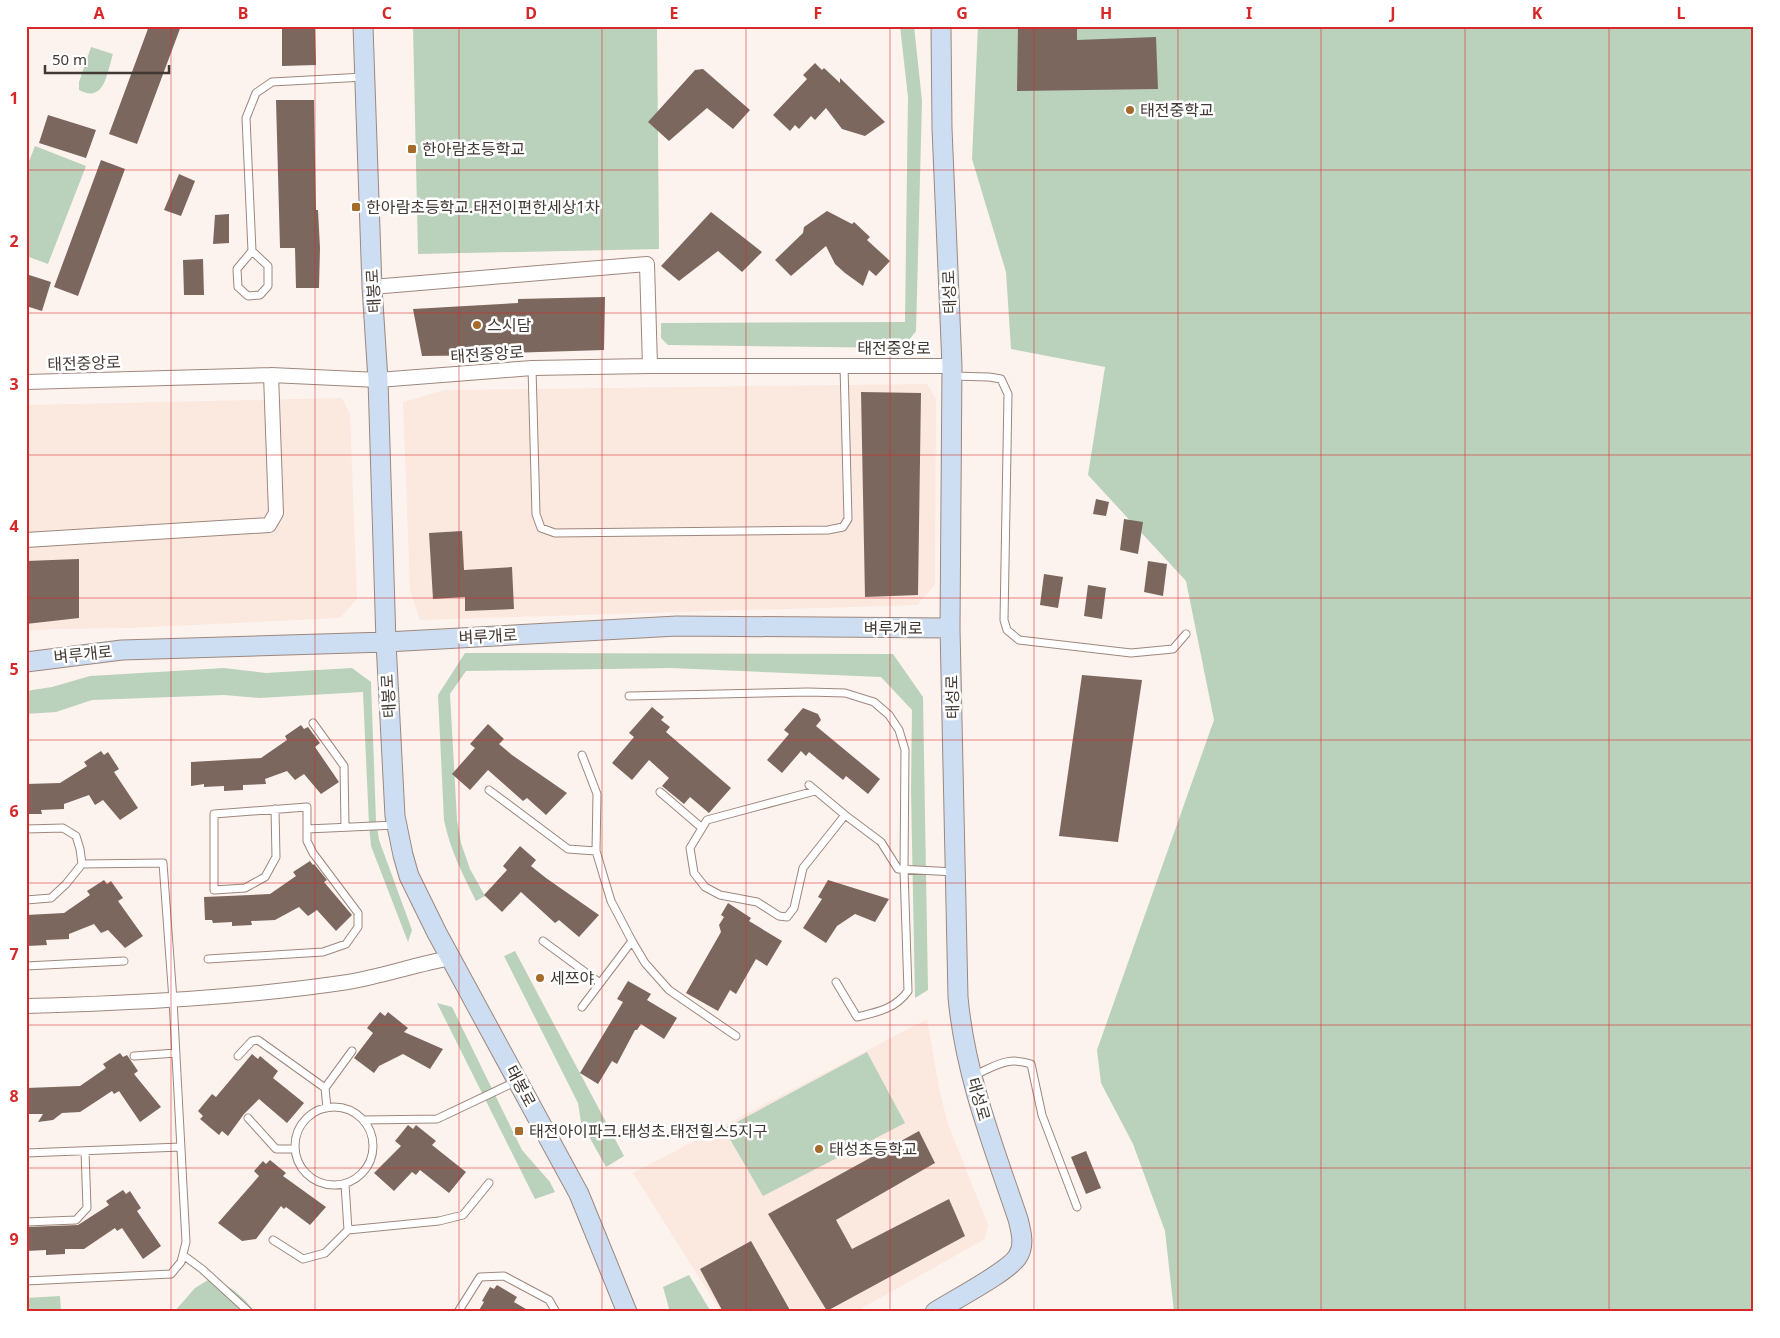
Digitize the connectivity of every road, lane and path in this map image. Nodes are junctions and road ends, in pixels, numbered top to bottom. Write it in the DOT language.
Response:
graph roads {
  1 [pos="363,26"];
  2 [pos="941,26"];
  3 [pos="365,77"];
  4 [pos="252,251"];
  5 [pos="372,287"];
  6 [pos="650,366"];
  7 [pos="844,366"];
  8 [pos="532,368"];
  9 [pos="952,371"];
  10 [pos="271,375"];
  11 [pos="378,380"];
  12 [pos="26,382"];
  13 [pos="26,540"];
  14 [pos="950,628"];
  15 [pos="1186,634"];
  16 [pos="386,642"];
  17 [pos="26,662"];
  18 [pos="629,696"];
  19 [pos="313,723"];
  20 [pos="582,754"];
  21 [pos="809,786"];
  22 [pos="489,790"];
  23 [pos="815,791"];
  24 [pos="660,792"];
  25 [pos="275,809"];
  26 [pos="845,815"];
  27 [pos="397,825"];
  28 [pos="345,827"];
  29 [pos="702,828"];
  30 [pos="26,829"];
  31 [pos="307,829"];
  32 [pos="596,851"];
  33 [pos="82,864"];
  34 [pos="904,870"];
  35 [pos="956,872"];
  36 [pos="26,900"];
  37 [pos="544,941"];
  38 [pos="632,941"];
  39 [pos="451,958"];
  40 [pos="208,959"];
  41 [pos="124,961"];
  42 [pos="26,966"];
  43 [pos="836,982"];
  44 [pos="600,983"];
  45 [pos="173,1000"];
  46 [pos="26,1006"];
  47 [pos="582,1007"];
  48 [pos="736,1036"];
  49 [pos="352,1051"];
  50 [pos="176,1053"];
  51 [pos="134,1056"];
  52 [pos="238,1056"];
  53 [pos="972,1076"];
  54 [pos="518,1081"];
  55 [pos="325,1088"];
  56 [pos="327,1108"];
  57 [pos="248,1118"];
  58 [pos="364,1120"];
  59 [pos="181,1147"];
  60 [pos="295,1149"];
  61 [pos="85,1151"];
  62 [pos="26,1153"];
  63 [pos="489,1183"];
  64 [pos="345,1184"];
  65 [pos="1076,1207"];
  66 [pos="26,1222"];
  67 [pos="348,1230"];
  68 [pos="273,1240"];
  69 [pos="183,1255"];
  70 [pos="26,1281"];
  71 [pos="249,1312"];
  72 [pos="458,1312"];
  73 [pos="556,1312"];
  74 [pos="627,1312"];
  75 [pos="935,1312"];
  1 -- 3 [label="street, 태봉로"];
  2 -- 9 [label="street, 태성로"];
  3 -- 4 [label="lane"];
  3 -- 5 [label="street, 태봉로"];
  4 -- 4 [label="lane"];
  5 -- 6 [label="street"];
  5 -- 11 [label="street, 태봉로"];
  6 -- 7 [label="street, 태전중앙로"];
  6 -- 8 [label="street, 태전중앙로"];
  7 -- 8 [label="lane"];
  7 -- 9 [label="street, 태전중앙로"];
  8 -- 11 [label="street, 태전중앙로"];
  9 -- 14 [label="street, 태성로"];
  9 -- 15 [label="lane"];
  10 -- 11 [label="street, 태전중앙로"];
  10 -- 12 [label="street, 태전중앙로"];
  10 -- 13 [label="street"];
  11 -- 16 [label="street, 태봉로"];
  14 -- 16 [label="street, 벼루개로"];
  14 -- 35 [label="street, 태성로"];
  16 -- 17 [label="street, 벼루개로"];
  16 -- 27 [label="street, 태봉로"];
  18 -- 34 [label="lane"];
  19 -- 28 [label="lane"];
  20 -- 32 [label="lane"];
  21 -- 23 [label="lane"];
  22 -- 32 [label="lane"];
  23 -- 26 [label="lane"];
  23 -- 29 [label="lane"];
  24 -- 29 [label="lane"];
  25 -- 25 [label="lane"];
  25 -- 31 [label="lane"];
  26 -- 29 [label="lane"];
  26 -- 34 [label="lane"];
  27 -- 28 [label="lane"];
  27 -- 39 [label="street, 태봉로"];
  28 -- 31 [label="lane"];
  30 -- 33 [label="lane"];
  31 -- 40 [label="lane"];
  32 -- 38 [label="lane"];
  33 -- 36 [label="lane"];
  33 -- 45 [label="lane"];
  34 -- 35 [label="lane"];
  34 -- 43 [label="lane"];
  35 -- 53 [label="street, 태성로"];
  37 -- 44 [label="lane"];
  38 -- 44 [label="lane"];
  38 -- 48 [label="lane"];
  39 -- 45 [label="street"];
  39 -- 54 [label="street, 태봉로"];
  41 -- 42 [label="lane"];
  44 -- 47 [label="lane"];
  45 -- 46 [label="street"];
  45 -- 50 [label="lane"];
  49 -- 55 [label="lane"];
  50 -- 51 [label="lane"];
  50 -- 59 [label="lane"];
  52 -- 55 [label="lane"];
  53 -- 65 [label="lane"];
  53 -- 75 [label="street, 태성로"];
  54 -- 58 [label="lane"];
  54 -- 74 [label="street, 태봉로"];
  55 -- 56 [label="lane"];
  56 -- 58 [label="lane"];
  56 -- 60 [label="lane"];
  57 -- 60 [label="lane"];
  58 -- 64 [label="lane"];
  59 -- 61 [label="lane"];
  59 -- 69 [label="lane"];
  60 -- 64 [label="lane"];
  61 -- 62 [label="lane"];
  61 -- 66 [label="lane"];
  63 -- 67 [label="lane"];
  64 -- 67 [label="lane"];
  67 -- 68 [label="lane"];
  69 -- 70 [label="lane"];
  69 -- 71 [label="lane"];
  72 -- 73 [label="lane"];
}
